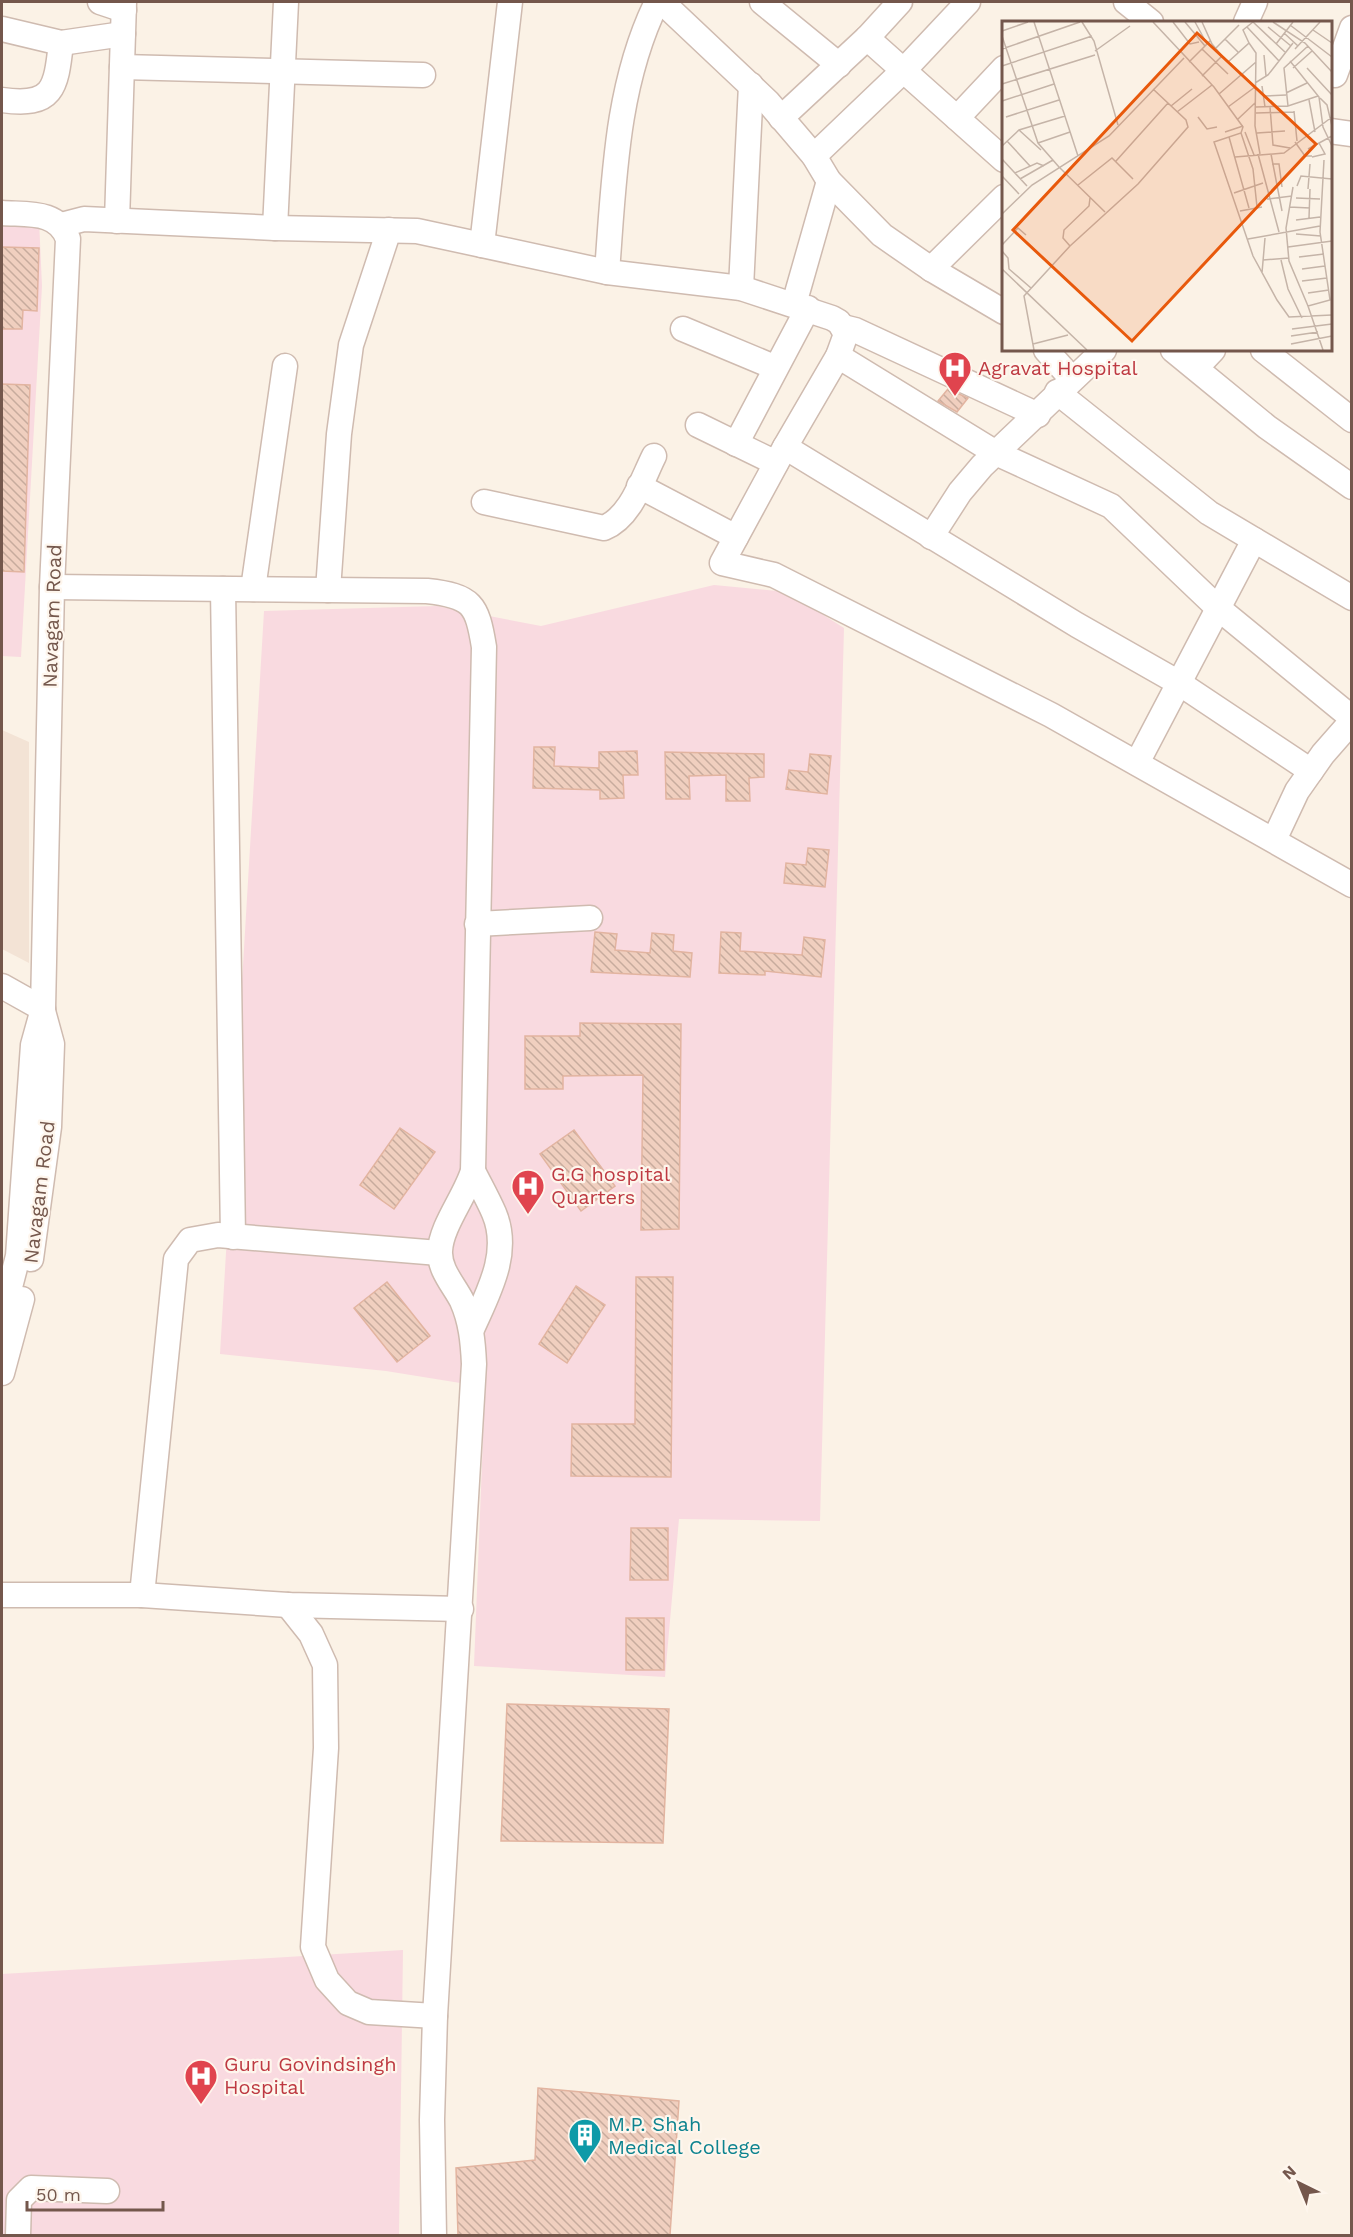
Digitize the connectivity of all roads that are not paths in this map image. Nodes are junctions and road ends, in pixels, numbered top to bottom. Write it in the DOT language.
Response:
graph roads {
  1 [pos="100,2"];
  2 [pos="286,2"];
  3 [pos="510,2"];
  4 [pos="657,2"];
  5 [pos="662,2"];
  6 [pos="900,2"];
  7 [pos="968,2"];
  8 [pos="1126,2"];
  9 [pos="1255,2"];
  10 [pos="766,3"];
  11 [pos="124,6"];
  12 [pos="1150,21"];
  13 [pos="1246,21"];
  14 [pos="1352,28"];
  15 [pos="2,29"];
  16 [pos="123,34"];
  17 [pos="867,38"];
  18 [pos="61,43"];
  19 [pos="838,64"];
  20 [pos="122,67"];
  21 [pos="905,69"];
  22 [pos="1002,70"];
  23 [pos="283,71"];
  24 [pos="423,75"];
  25 [pos="1339,75"];
  26 [pos="751,85"];
  27 [pos="2,100"];
  28 [pos="781,118"];
  29 [pos="957,118"];
  30 [pos="1332,131"];
  31 [pos="1352,134"];
  32 [pos="813,156"];
  33 [pos="1002,158"];
  34 [pos="829,181"];
  35 [pos="1002,199"];
  36 [pos="2,213"];
  37 [pos="117,221"];
  38 [pos="61,225"];
  39 [pos="274,228"];
  40 [pos="389,230"];
  41 [pos="482,245"];
  42 [pos="931,269"];
  43 [pos="607,272"];
  44 [pos="741,288"];
  45 [pos="801,306"];
  46 [pos="1002,311"];
  47 [pos="843,327"];
  48 [pos="683,330"];
  49 [pos="1046,351"];
  50 [pos="1103,351"];
  51 [pos="1174,351"];
  52 [pos="1212,351"];
  53 [pos="1264,351"];
  54 [pos="838,356"];
  55 [pos="285,366"];
  56 [pos="774,367"];
  57 [pos="1196,368"];
  58 [pos="1064,386"];
  59 [pos="1038,415"];
  60 [pos="1352,420"];
  61 [pos="698,425"];
  62 [pos="736,444"];
  63 [pos="996,453"];
  64 [pos="780,455"];
  65 [pos="654,456"];
  66 [pos="639,486"];
  67 [pos="1352,487"];
  68 [pos="483,502"];
  69 [pos="736,537"];
  70 [pos="931,537"];
  71 [pos="1254,540"];
  72 [pos="52,587"];
  73 [pos="223,589"];
  74 [pos="253,589"];
  75 [pos="328,590"];
  76 [pos="1352,598"];
  77 [pos="1218,608"];
  78 [pos="1179,683"];
  79 [pos="1352,720"];
  80 [pos="1137,763"];
  81 [pos="1311,771"];
  82 [pos="1274,840"];
  83 [pos="1352,885"];
  84 [pos="590,918"];
  85 [pos="477,924"];
  86 [pos="2,986"];
  87 [pos="43,1009"];
  88 [pos="473,1171"];
  89 [pos="233,1237"];
  90 [pos="439,1253"];
  91 [pos="2,1318"];
  92 [pos="472,1329"];
  93 [pos="2,1373"];
  94 [pos="2,1595"];
  95 [pos="142,1595"];
  96 [pos="288,1605"];
  97 [pos="461,1609"];
  98 [pos="435,2016"];
  99 [pos="107,2190"];
  100 [pos="18,2235"];
  101 [pos="434,2235"];
  1 -- 11 [label="street"];
  2 -- 23 [label="street"];
  3 -- 41 [label="street"];
  4 -- 43 [label="street"];
  5 -- 26 [label="street"];
  6 -- 17 [label="street"];
  7 -- 21 [label="street"];
  8 -- 12 [label="street"];
  9 -- 13 [label="street"];
  10 -- 19 [label="street"];
  11 -- 16 [label="street"];
  14 -- 25 [label="street"];
  15 -- 18 [label="street"];
  16 -- 18 [label="street"];
  16 -- 20 [label="street"];
  17 -- 19 [label="street"];
  17 -- 21 [label="street"];
  18 -- 27 [label="street"];
  19 -- 28 [label="street"];
  20 -- 23 [label="street"];
  20 -- 37 [label="street"];
  21 -- 29 [label="street"];
  21 -- 32 [label="street"];
  22 -- 29 [label="street"];
  23 -- 24 [label="street"];
  23 -- 39 [label="street"];
  26 -- 28 [label="street"];
  26 -- 44 [label="street"];
  28 -- 32 [label="street"];
  29 -- 33 [label="street"];
  30 -- 31 [label="street"];
  32 -- 34 [label="street"];
  34 -- 42 [label="street"];
  34 -- 45 [label="street"];
  35 -- 42 [label="street"];
  36 -- 38 [label="street"];
  37 -- 38 [label="street"];
  37 -- 39 [label="street"];
  38 -- 72 [label="street, Navagam Road"];
  39 -- 40 [label="street"];
  40 -- 41 [label="street"];
  40 -- 75 [label="street"];
  41 -- 43 [label="street"];
  42 -- 46 [label="street"];
  43 -- 44 [label="street"];
  44 -- 45 [label="street"];
  45 -- 47 [label="street"];
  45 -- 56 [label="street"];
  47 -- 54 [label="street"];
  47 -- 59 [label="street"];
  48 -- 56 [label="street"];
  49 -- 58 [label="street"];
  50 -- 58 [label="street"];
  51 -- 57 [label="street"];
  52 -- 57 [label="street"];
  53 -- 60 [label="street"];
  54 -- 63 [label="street"];
  54 -- 64 [label="street"];
  55 -- 74 [label="street"];
  56 -- 62 [label="street"];
  57 -- 67 [label="street"];
  58 -- 59 [label="street"];
  58 -- 71 [label="street"];
  59 -- 63 [label="street"];
  61 -- 62 [label="street"];
  62 -- 64 [label="street"];
  63 -- 70 [label="street"];
  63 -- 77 [label="street"];
  64 -- 69 [label="street"];
  64 -- 70 [label="street"];
  65 -- 66 [label="street"];
  66 -- 68 [label="street"];
  66 -- 69 [label="street"];
  69 -- 80 [label="street"];
  70 -- 78 [label="street"];
  71 -- 76 [label="street"];
  71 -- 77 [label="street"];
  72 -- 73 [label="street"];
  72 -- 87 [label="street, Navagam Road"];
  73 -- 74 [label="street"];
  73 -- 89 [label="street"];
  74 -- 75 [label="street"];
  75 -- 85 [label="street"];
  77 -- 78 [label="street"];
  77 -- 79 [label="street"];
  78 -- 80 [label="street"];
  78 -- 81 [label="street"];
  79 -- 81 [label="street"];
  80 -- 82 [label="street"];
  81 -- 82 [label="street"];
  82 -- 83 [label="street"];
  84 -- 85 [label="street"];
  85 -- 88 [label="street"];
  86 -- 87 [label="street"];
  87 -- 91 [label="street, Navagam Road"];
  87 -- 93 [label="street, Navagam Road"];
  88 -- 90 [label="street"];
  88 -- 92 [label="street"];
  89 -- 90 [label="street"];
  89 -- 95 [label="street"];
  90 -- 92 [label="street"];
  92 -- 97 [label="street"];
  94 -- 95 [label="street"];
  95 -- 96 [label="street"];
  96 -- 97 [label="street"];
  96 -- 98 [label="street"];
  97 -- 98 [label="street"];
  98 -- 101 [label="street"];
  99 -- 100 [label="street"];
}
